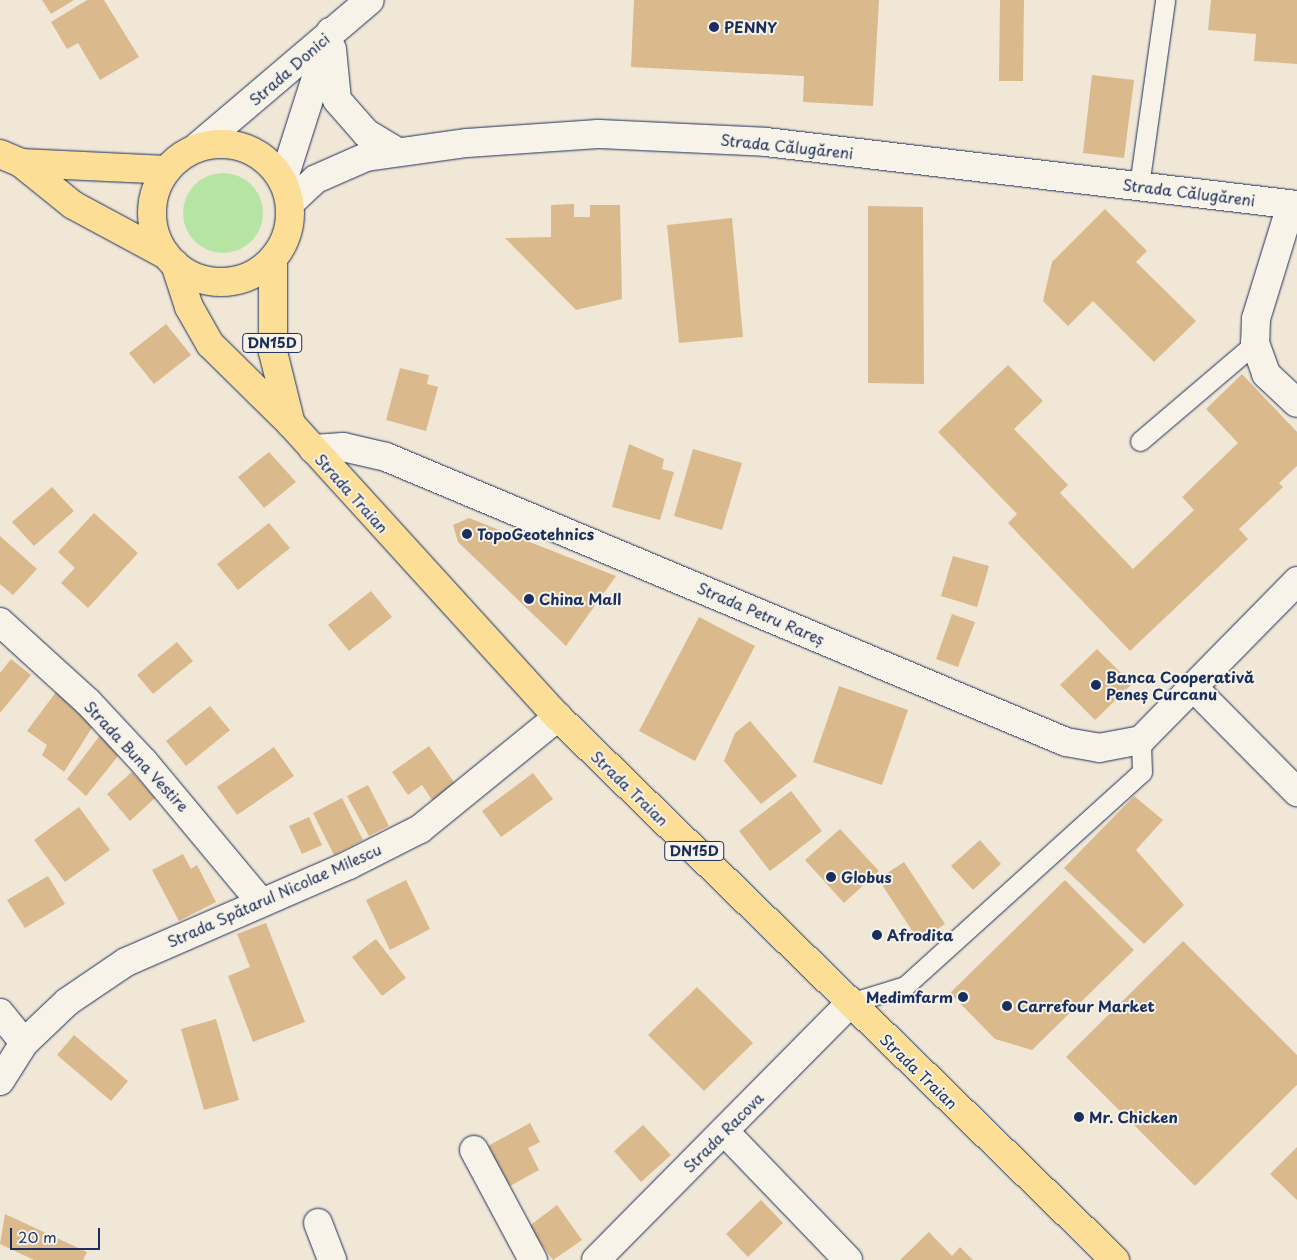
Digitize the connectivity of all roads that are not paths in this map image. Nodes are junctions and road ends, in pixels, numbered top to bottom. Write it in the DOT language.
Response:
graph roads {
  1 [pos="370,0"];
  2 [pos="1165,0"];
  3 [pos="332,30"];
  4 [pos="196,148"];
  5 [pos="396,151"];
  6 [pos="10,159"];
  7 [pos="167,170"];
  8 [pos="1139,186"];
  9 [pos="286,192"];
  10 [pos="1294,205"];
  11 [pos="171,259"];
  12 [pos="272,259"];
  13 [pos="1255,343"];
  14 [pos="1297,403"];
  15 [pos="291,424"];
  16 [pos="1140,441"];
  17 [pos="313,450"];
  18 [pos="1297,581"];
  19 [pos="0,622"];
  20 [pos="1193,686"];
  21 [pos="558,717"];
  22 [pos="1141,740"];
  23 [pos="1297,792"];
  24 [pos="260,901"];
  25 [pos="850,1003"];
  26 [pos="0,1013"];
  27 [pos="24,1043"];
  28 [pos="0,1081"];
  29 [pos="724,1131"];
  30 [pos="474,1150"];
  31 [pos="318,1223"];
  32 [pos="332,1260"];
  33 [pos="533,1260"];
  34 [pos="596,1260"];
  35 [pos="848,1260"];
  36 [pos="1115,1260"];
  1 -- 3 [label="street"];
  2 -- 8 [label="lane"];
  3 -- 4 [label="street, Strada Donici"];
  3 -- 5 [label="street"];
  3 -- 9 [label="street, Strada Donici"];
  4 -- 7 [label="main road"];
  4 -- 9 [label="main road"];
  5 -- 8 [label="street, Strada Călugăreni"];
  5 -- 9 [label="street, Strada Călugăreni"];
  6 -- 7 [label="main road"];
  6 -- 11 [label="main road"];
  7 -- 11 [label="main road"];
  8 -- 10 [label="street, Strada Călugăreni"];
  9 -- 12 [label="main road"];
  10 -- 13 [label="street"];
  11 -- 12 [label="main road"];
  11 -- 15 [label="main road, Strada Traian"];
  12 -- 15 [label="main road, Strada Traian / DN15D"];
  13 -- 14 [label="street"];
  13 -- 16 [label="lane"];
  15 -- 17 [label="main road, Strada Traian / DN15D"];
  17 -- 21 [label="main road, Strada Traian / DN15D"];
  17 -- 22 [label="street, Strada Petru Rareș"];
  18 -- 20 [label="street"];
  19 -- 24 [label="street, Strada Buna Vestire"];
  20 -- 22 [label="street"];
  20 -- 23 [label="street"];
  21 -- 24 [label="street, Strada Spătarul Nicolae Milescu"];
  21 -- 25 [label="main road, Strada Traian / DN15D"];
  22 -- 25 [label="lane"];
  24 -- 27 [label="street, Strada Spătarul Nicolae Milescu"];
  25 -- 29 [label="street, Strada Racova"];
  25 -- 36 [label="main road, Strada Traian / DN15D"];
  26 -- 27 [label="street"];
  27 -- 28 [label="street, Strada Spătarul Nicolae Milescu"];
  29 -- 34 [label="street, Strada Racova"];
  29 -- 35 [label="street"];
  30 -- 33 [label="street"];
  31 -- 32 [label="street"];
}
